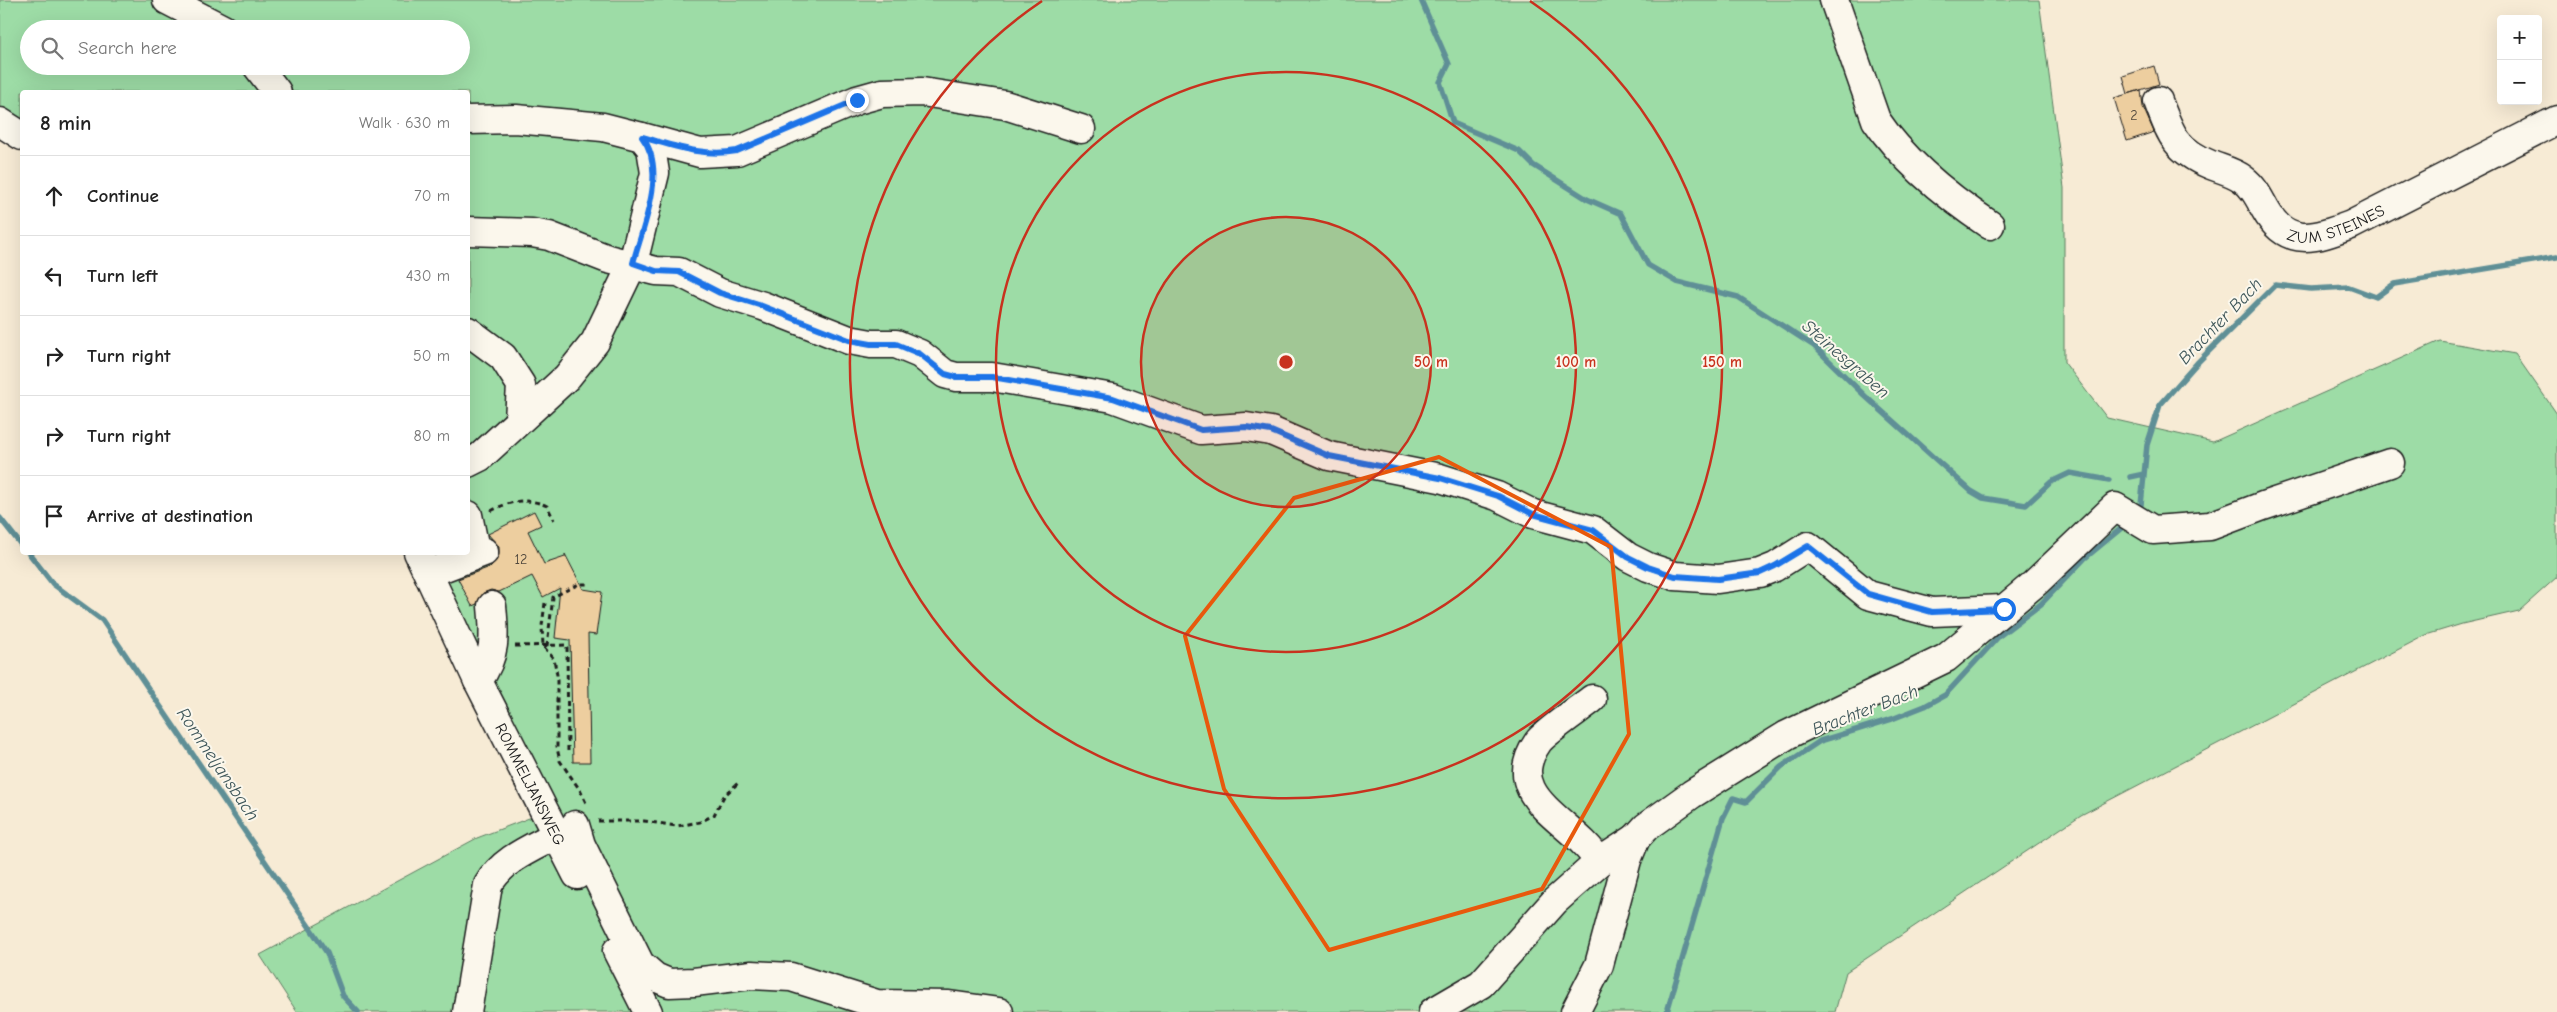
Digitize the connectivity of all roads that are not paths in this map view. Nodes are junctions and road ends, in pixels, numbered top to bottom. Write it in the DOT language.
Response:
graph roads {
  1 [pos="168,0"];
  2 [pos="1834,0"];
  3 [pos="206,20"];
  4 [pos="264,75"];
  5 [pos="275,90"];
  6 [pos="2158,100"];
  7 [pos="470,120"];
  8 [pos="2557,120"];
  9 [pos="0,122"];
  10 [pos="1081,129"];
  11 [pos="20,135"];
  12 [pos="642,137"];
  13 [pos="1990,225"];
  14 [pos="470,232"];
  15 [pos="633,263"];
  16 [pos="470,333"];
  17 [pos="520,420"];
  18 [pos="470,462"];
  19 [pos="2390,463"];
  20 [pos="470,523"];
  21 [pos="469,555"];
  22 [pos="470,555"];
  23 [pos="423,563"];
  24 [pos="492,606"];
  25 [pos="2004,609"];
  26 [pos="478,681"];
  27 [pos="1592,700"];
  28 [pos="572,827"];
  29 [pos="1636,838"];
  30 [pos="1599,862"];
  31 [pos="467,1012"];
  32 [pos="648,1012"];
  33 [pos="998,1012"];
  34 [pos="1433,1012"];
  35 [pos="1575,1012"];
  1 -- 3 [label="street"];
  2 -- 13 [label="street"];
  4 -- 5 [label="street"];
  6 -- 8 [label="street, ZUM STEINES"];
  7 -- 12 [label="street"];
  9 -- 11 [label="street"];
  10 -- 12 [label="street"];
  12 -- 15 [label="street"];
  14 -- 15 [label="street"];
  15 -- 17 [label="street"];
  15 -- 25 [label="street"];
  16 -- 17 [label="street"];
  17 -- 18 [label="street"];
  19 -- 25 [label="street"];
  20 -- 22 [label="street"];
  21 -- 23 [label="street"];
  23 -- 26 [label="street, ROMMELJANSWEG"];
  24 -- 26 [label="street"];
  25 -- 29 [label="street"];
  26 -- 28 [label="street, ROMMELJANSWEG"];
  27 -- 30 [label="street"];
  28 -- 31 [label="street"];
  28 -- 32 [label="street, ROMMELJANSWEG"];
  28 -- 33 [label="street"];
  29 -- 30 [label="street"];
  29 -- 35 [label="street"];
  30 -- 34 [label="street"];
}
